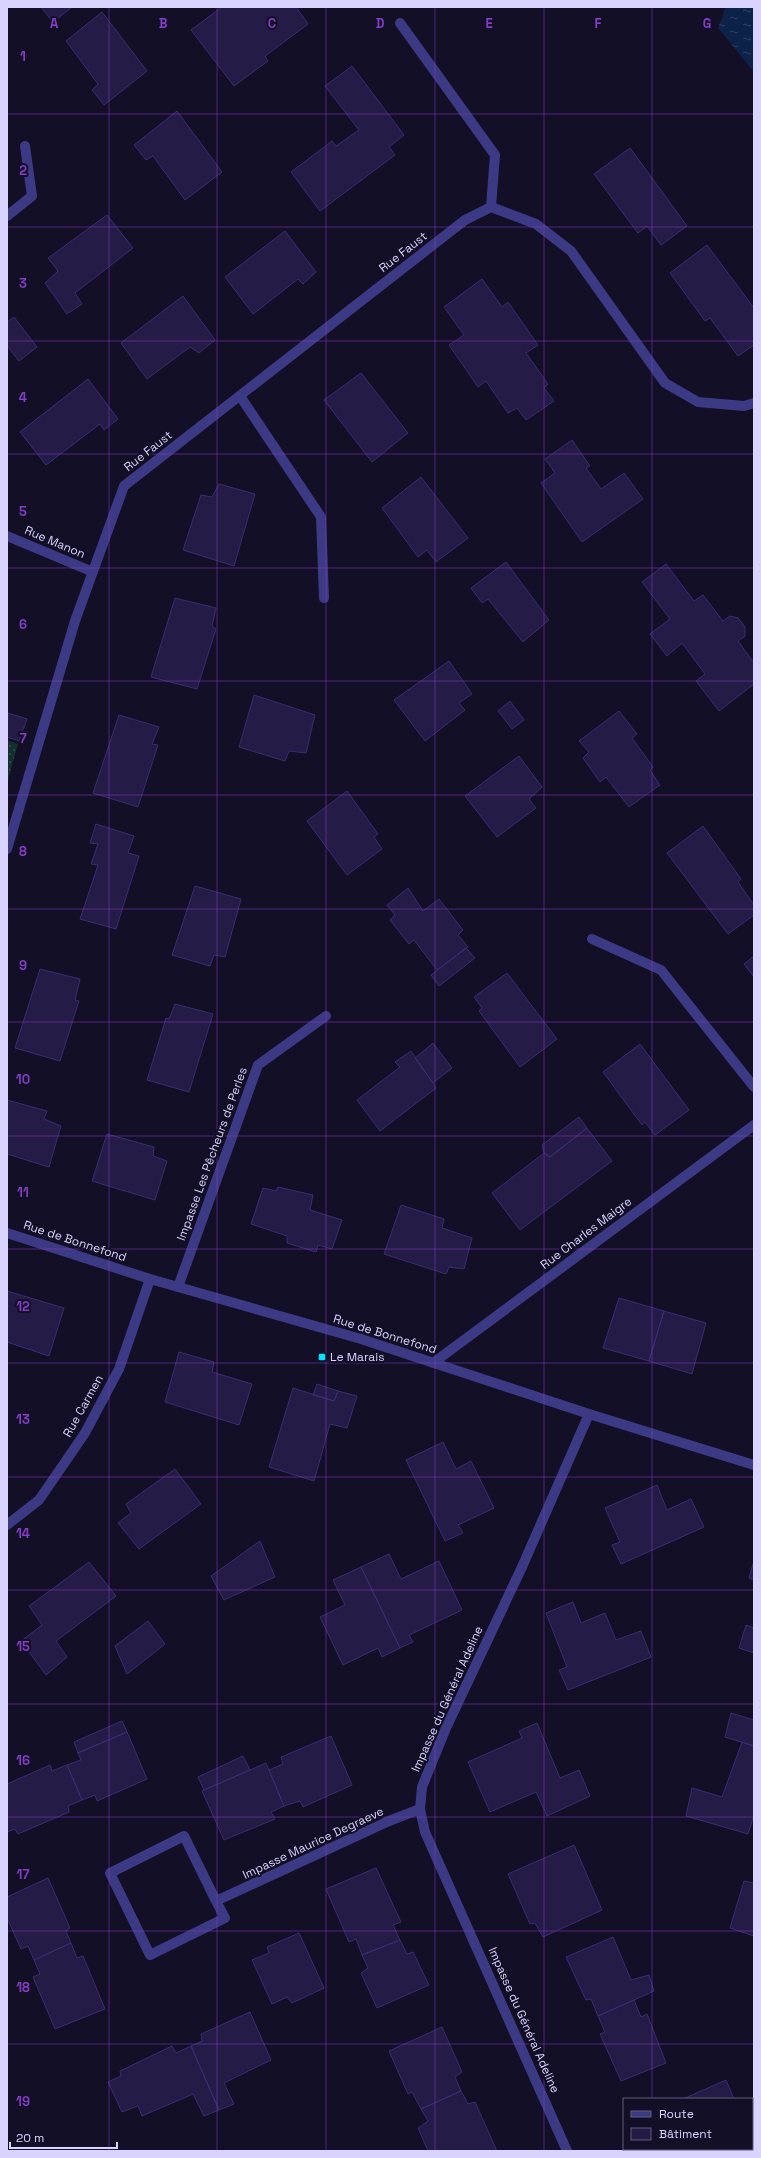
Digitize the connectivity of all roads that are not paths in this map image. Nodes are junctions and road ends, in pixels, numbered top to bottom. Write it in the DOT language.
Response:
graph roads {
  1 [pos="400,23"];
  2 [pos="25,146"];
  3 [pos="491,207"];
  4 [pos="7,216"];
  5 [pos="240,396"];
  6 [pos="754,403"];
  7 [pos="7,536"];
  8 [pos="93,572"];
  9 [pos="324,598"];
  10 [pos="7,849"];
  11 [pos="592,939"];
  12 [pos="326,1016"];
  13 [pos="754,1087"];
  14 [pos="754,1124"];
  15 [pos="7,1233"];
  16 [pos="150,1279"];
  17 [pos="178,1287"];
  18 [pos="433,1363"];
  19 [pos="589,1414"];
  20 [pos="754,1465"];
  21 [pos="7,1525"];
  22 [pos="420,1809"];
  23 [pos="216,1901"];
  24 [pos="568,2151"];
  1 -- 3 [label="street"];
  2 -- 4 [label="street"];
  3 -- 5 [label="street, Rue Faust"];
  3 -- 6 [label="street"];
  5 -- 8 [label="street, Rue Faust"];
  5 -- 9 [label="street"];
  7 -- 8 [label="street, Rue Manon"];
  8 -- 10 [label="street, Rue Faust"];
  11 -- 13 [label="street"];
  12 -- 17 [label="street, Impasse Les Pêcheurs de Perles"];
  14 -- 18 [label="street, Rue Charles Maigre"];
  15 -- 16 [label="street, Rue de Bonnefond"];
  16 -- 17 [label="street, Rue de Bonnefond"];
  16 -- 21 [label="street, Rue Carmen"];
  17 -- 18 [label="street, Rue de Bonnefond"];
  18 -- 19 [label="street, Rue de Bonnefond"];
  19 -- 20 [label="street, Rue de Bonnefond"];
  19 -- 22 [label="street, Impasse du Général Adeline"];
  22 -- 23 [label="street, Impasse Maurice Degraeve"];
  22 -- 24 [label="street, Impasse du Général Adeline"];
  23 -- 23 [label="street"];
}
